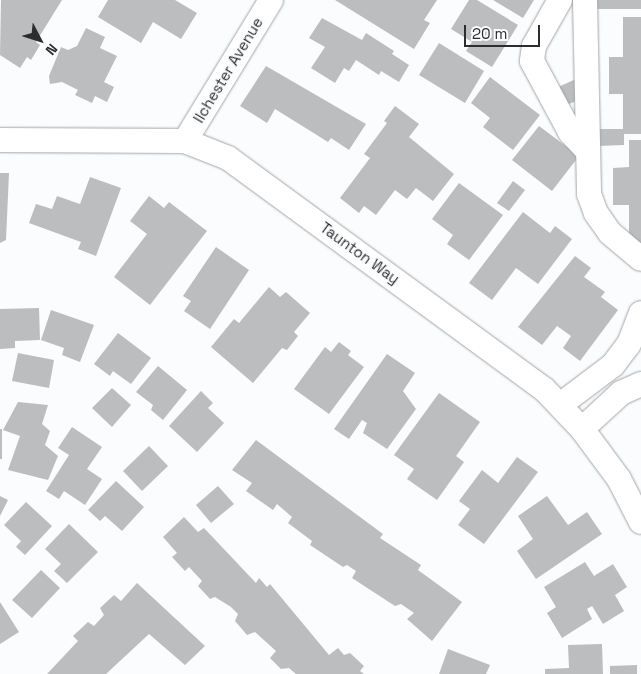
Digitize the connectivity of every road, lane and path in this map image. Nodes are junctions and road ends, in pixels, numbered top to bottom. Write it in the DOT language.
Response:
graph roads {
  1 [pos="271,0"];
  2 [pos="560,0"];
  3 [pos="585,0"];
  4 [pos="0,140"];
  5 [pos="185,141"];
  6 [pos="588,151"];
  7 [pos="641,258"];
  8 [pos="641,313"];
  9 [pos="641,384"];
  10 [pos="560,406"];
  11 [pos="582,429"];
  12 [pos="641,522"];
  1 -- 5 [label="street, Ilchester Avenue"];
  2 -- 6 [label="street"];
  3 -- 6 [label="street"];
  4 -- 5 [label="street, Taunton Way"];
  5 -- 10 [label="street, Taunton Way"];
  6 -- 7 [label="street"];
  8 -- 10 [label="street"];
  9 -- 11 [label="street"];
  10 -- 11 [label="street, Taunton Way"];
  11 -- 12 [label="street, Taunton Way"];
}
